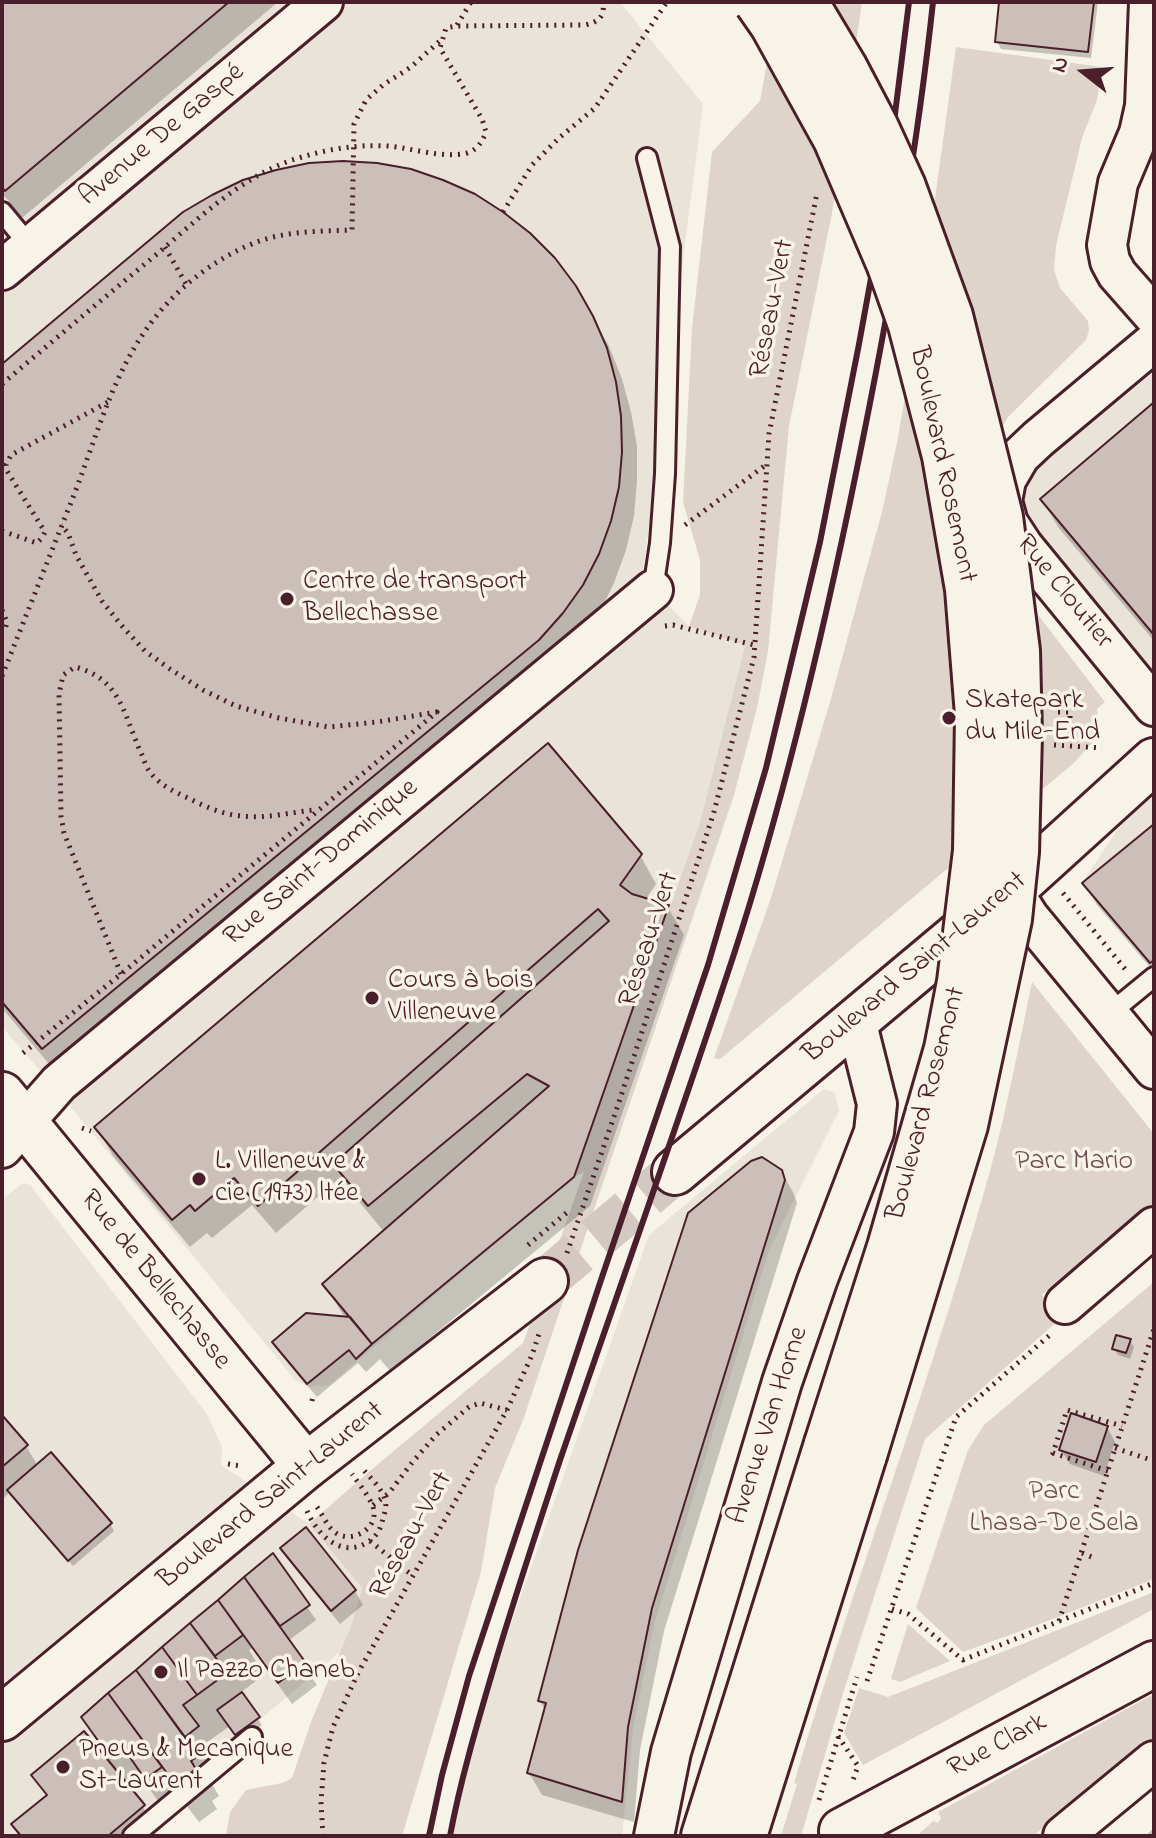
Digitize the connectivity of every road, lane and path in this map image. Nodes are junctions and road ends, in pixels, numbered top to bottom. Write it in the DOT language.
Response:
graph roads {
  1 [pos="323,2"];
  2 [pos="471,2"];
  3 [pos="603,2"];
  4 [pos="667,2"];
  5 [pos="757,2"];
  6 [pos="805,2"];
  7 [pos="1149,2"];
  8 [pos="456,26"];
  9 [pos="442,39"];
  10 [pos="1150,107"];
  11 [pos="355,146"];
  12 [pos="647,158"];
  13 [pos="818,191"];
  14 [pos="2,212"];
  15 [pos="503,212"];
  16 [pos="165,247"];
  17 [pos="16,258"];
  18 [pos="186,284"];
  19 [pos="1154,316"];
  20 [pos="1154,342"];
  21 [pos="2,384"];
  22 [pos="108,402"];
  23 [pos="767,463"];
  24 [pos="61,525"];
  25 [pos="2,531"];
  26 [pos="42,538"];
  27 [pos="660,543"];
  28 [pos="54,544"];
  29 [pos="653,590"];
  30 [pos="2,610"];
  31 [pos="656,627"];
  32 [pos="4,631"];
  33 [pos="16,640"];
  34 [pos="754,645"];
  35 [pos="2,676"];
  36 [pos="1154,706"];
  37 [pos="1049,745"];
  38 [pos="1102,748"];
  39 [pos="1154,761"];
  40 [pos="318,810"];
  41 [pos="1012,890"];
  42 [pos="1064,895"];
  43 [pos="121,974"];
  44 [pos="1147,982"];
  45 [pos="1110,1013"];
  46 [pos="856,1020"];
  47 [pos="23,1053"];
  48 [pos="1154,1069"];
  49 [pos="17,1118"];
  50 [pos="82,1128"];
  51 [pos="91,1131"];
  52 [pos="675,1172"];
  53 [pos="1154,1227"];
  54 [pos="554,1273"];
  55 [pos="1065,1304"];
  56 [pos="542,1325"];
  57 [pos="1154,1329"];
  58 [pos="1147,1352"];
  59 [pos="1154,1355"];
  60 [pos="507,1410"];
  61 [pos="1122,1426"];
  62 [pos="1115,1448"];
  63 [pos="845,1450"];
  64 [pos="1154,1461"];
  65 [pos="228,1464"];
  66 [pos="241,1466"];
  67 [pos="363,1469"];
  68 [pos="1108,1471"];
  69 [pos="317,1486"];
  70 [pos="384,1497"];
  71 [pos="373,1505"];
  72 [pos="370,1541"];
  73 [pos="1082,1553"];
  74 [pos="1094,1558"];
  75 [pos="413,1576"];
  76 [pos="1154,1583"];
  77 [pos="892,1609"];
  78 [pos="1059,1621"];
  79 [pos="1154,1664"];
  80 [pos="857,1677"];
  81 [pos="867,1681"];
  82 [pos="2,1718"];
  83 [pos="252,1737"];
  84 [pos="1154,1761"];
  85 [pos="829,1819"];
  86 [pos="133,1836"];
  87 [pos="323,1836"];
  88 [pos="654,1836"];
  89 [pos="704,1836"];
  90 [pos="744,1836"];
  91 [pos="1063,1836"];
  1 -- 17 [label="street, Avenue De Gaspé"];
  2 -- 8 [label="path"];
  3 -- 8 [label="path"];
  4 -- 15 [label="path"];
  5 -- 63 [label="main road, Boulevard Rosemont, bridge"];
  6 -- 63 [label="main road, Boulevard Rosemont, bridge"];
  7 -- 10 [label="street"];
  8 -- 9 [label="path"];
  9 -- 11 [label="path"];
  9 -- 11 [label="path"];
  10 -- 19 [label="street"];
  11 -- 16 [label="path"];
  11 -- 18 [label="path"];
  12 -- 27 [label="lane"];
  13 -- 23 [label="path, Réseau-Vert"];
  14 -- 17 [label="lane"];
  16 -- 18 [label="path"];
  16 -- 21 [label="path"];
  18 -- 22 [label="path"];
  20 -- 36 [label="street, Rue Cloutier"];
  22 -- 24 [label="path"];
  22 -- 26 [label="path"];
  23 -- 27 [label="path"];
  23 -- 34 [label="path, Réseau-Vert"];
  24 -- 28 [label="path"];
  24 -- 40 [label="path"];
  25 -- 26 [label="path"];
  26 -- 28 [label="path"];
  27 -- 29 [label="lane"];
  28 -- 33 [label="path"];
  29 -- 49 [label="street, Rue Saint-Dominique"];
  30 -- 32 [label="path"];
  31 -- 34 [label="path"];
  32 -- 33 [label="path"];
  33 -- 35 [label="path"];
  34 -- 54 [label="path, Réseau-Vert"];
  37 -- 38 [label="path"];
  39 -- 41 [label="main road, Boulevard Saint-Laurent"];
  40 -- 43 [label="path"];
  40 -- 43 [label="path"];
  41 -- 45 [label="street"];
  41 -- 46 [label="main road, Boulevard Saint-Laurent"];
  42 -- 44 [label="path"];
  43 -- 47 [label="path"];
  44 -- 45 [label="lane"];
  45 -- 48 [label="street"];
  46 -- 52 [label="main road, Boulevard Saint-Laurent"];
  46 -- 88 [label="street, Avenue Van Horne"];
  49 -- 69 [label="main road, Rue de Bellechasse"];
  50 -- 51 [label="path"];
  53 -- 55 [label="street"];
  54 -- 69 [label="main road, Boulevard Saint-Laurent"];
  55 -- 77 [label="path"];
  56 -- 60 [label="path, Réseau-Vert"];
  57 -- 58 [label="path"];
  58 -- 59 [label="path"];
  58 -- 61 [label="path"];
  60 -- 70 [label="path"];
  60 -- 75 [label="path, Réseau-Vert"];
  61 -- 62 [label="path"];
  61 -- 68 [label="path"];
  62 -- 64 [label="path"];
  62 -- 68 [label="path"];
  63 -- 89 [label="main road, Boulevard Rosemont"];
  63 -- 90 [label="main road, Boulevard Rosemont"];
  65 -- 66 [label="path"];
  67 -- 70 [label="path"];
  68 -- 73 [label="path"];
  69 -- 71 [label="path"];
  69 -- 71 [label="path"];
  69 -- 72 [label="path"];
  69 -- 82 [label="main road, Boulevard Saint-Laurent"];
  70 -- 71 [label="path"];
  70 -- 72 [label="path"];
  72 -- 75 [label="path"];
  73 -- 74 [label="path"];
  73 -- 78 [label="path"];
  75 -- 87 [label="path, Réseau-Vert"];
  76 -- 78 [label="path"];
  77 -- 78 [label="path"];
  77 -- 81 [label="path"];
  79 -- 85 [label="main road, Rue Clark"];
  80 -- 85 [label="path"];
  83 -- 86 [label="lane"];
  84 -- 91 [label="street"];
}
